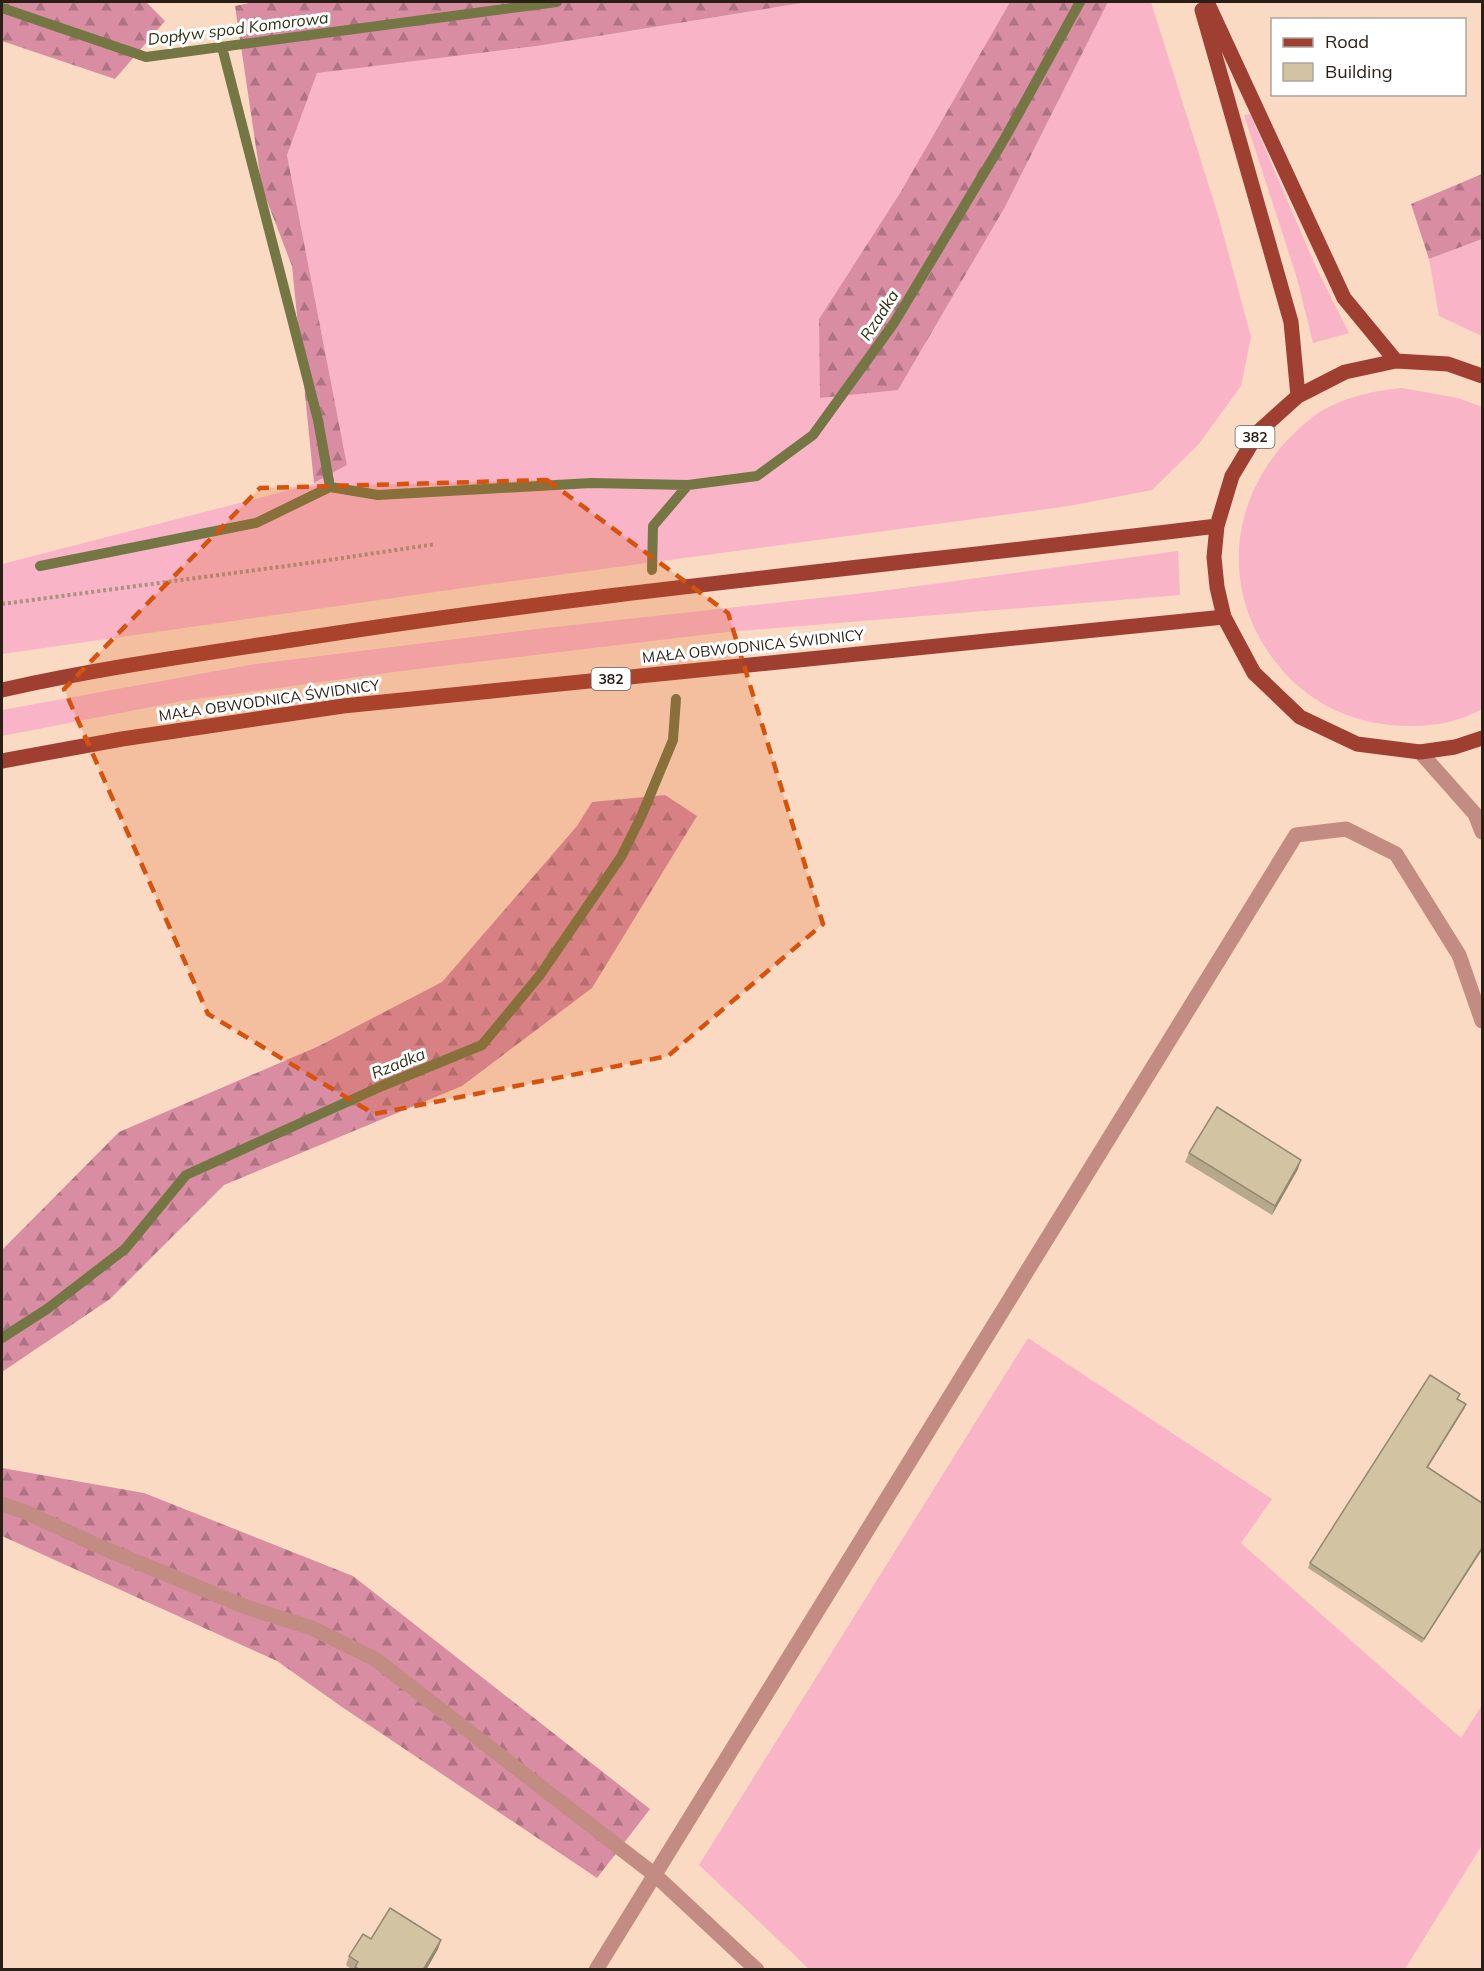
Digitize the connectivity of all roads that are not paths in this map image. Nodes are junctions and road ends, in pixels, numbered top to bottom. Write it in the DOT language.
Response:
graph roads {
  1 [pos="1200,2"];
  2 [pos="1207,2"];
  3 [pos="1396,361"];
  4 [pos="1482,375"];
  5 [pos="1298,396"];
  6 [pos="1217,526"];
  7 [pos="1224,617"];
  8 [pos="2,690"];
  9 [pos="1482,738"];
  10 [pos="1420,752"];
  11 [pos="2,761"];
  12 [pos="1482,832"];
  13 [pos="1482,1021"];
  14 [pos="2,1504"];
  15 [pos="655,1875"];
  16 [pos="596,1970"];
  17 [pos="757,1970"];
  1 -- 5 [label="main road"];
  2 -- 3 [label="main road"];
  3 -- 4 [label="main road, 382"];
  3 -- 5 [label="main road, 382"];
  5 -- 6 [label="main road, 382"];
  6 -- 7 [label="main road, 382"];
  6 -- 8 [label="main road"];
  7 -- 10 [label="main road, 382"];
  7 -- 11 [label="main road, MAŁA OBWODNICA ŚWIDNICY / 382"];
  9 -- 10 [label="main road, 382"];
  10 -- 12 [label="street"];
  13 -- 15 [label="street"];
  14 -- 15 [label="street"];
  15 -- 16 [label="street"];
  15 -- 17 [label="street"];
}
